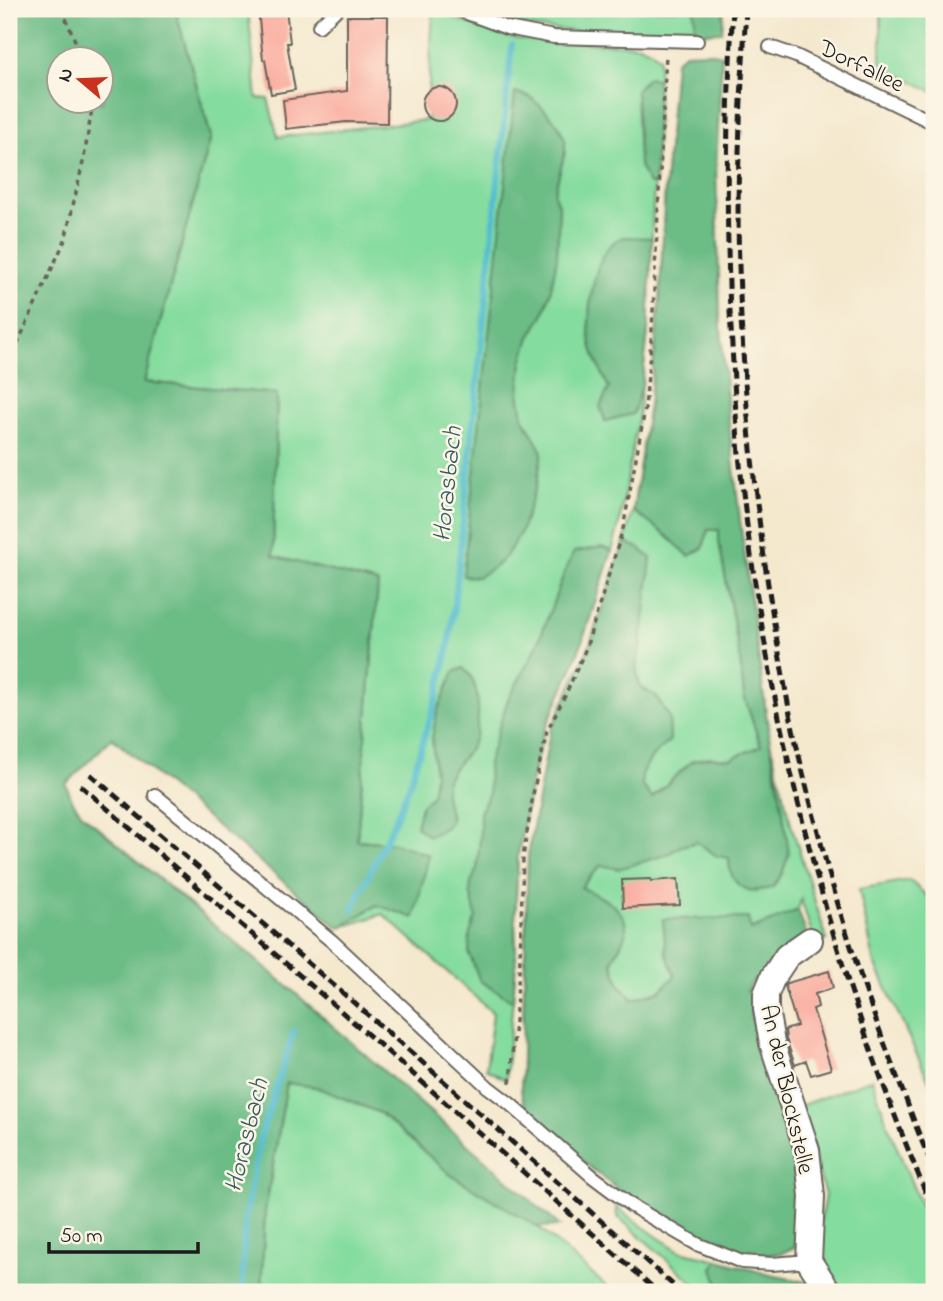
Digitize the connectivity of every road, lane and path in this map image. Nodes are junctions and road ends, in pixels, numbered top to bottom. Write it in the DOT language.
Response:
graph roads {
  1 [pos="62,9"];
  2 [pos="337,9"];
  3 [pos="456,9"];
  4 [pos="318,26"];
  5 [pos="666,41"];
  6 [pos="697,41"];
  7 [pos="77,46"];
  8 [pos="770,47"];
  9 [pos="91,116"];
  10 [pos="934,123"];
  11 [pos="9,362"];
  12 [pos="155,795"];
  13 [pos="810,940"];
  14 [pos="509,1103"];
  15 [pos="809,1261"];
  16 [pos="829,1292"];
  1 -- 7 [label="path"];
  2 -- 4 [label="lane"];
  3 -- 5 [label="lane"];
  5 -- 6 [label="lane"];
  5 -- 14 [label="path"];
  8 -- 10 [label="lane, Dorfallee"];
  9 -- 11 [label="path"];
  12 -- 14 [label="lane"];
  13 -- 15 [label="street, An der Blockstelle"];
  14 -- 15 [label="lane"];
  15 -- 16 [label="street"];
}
